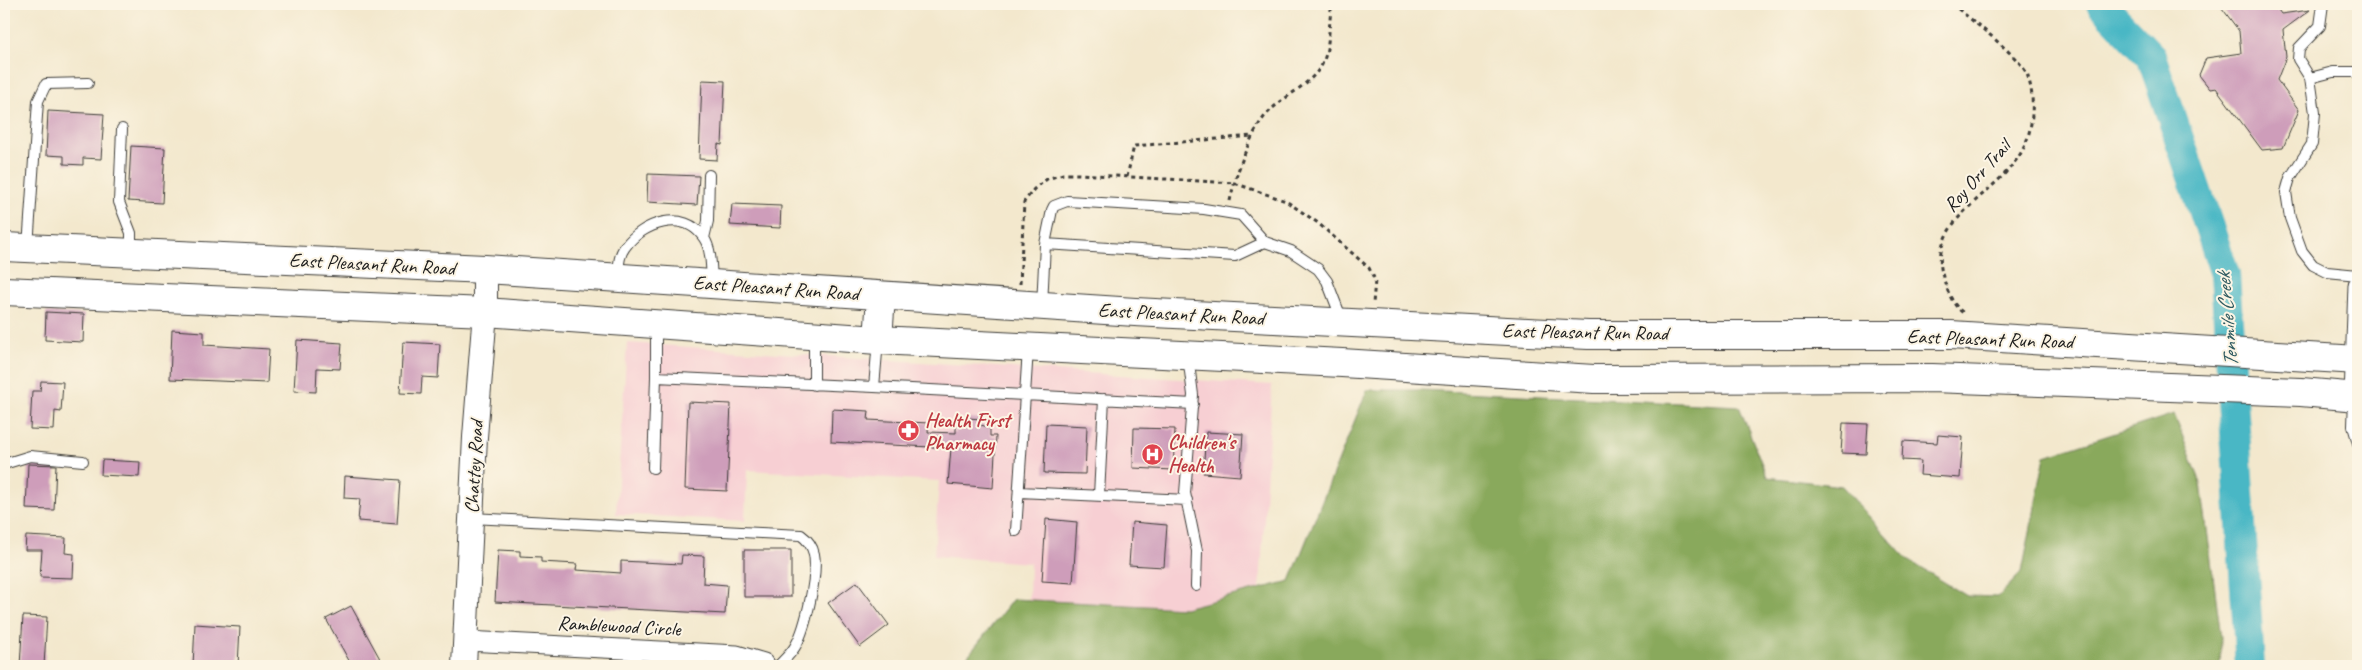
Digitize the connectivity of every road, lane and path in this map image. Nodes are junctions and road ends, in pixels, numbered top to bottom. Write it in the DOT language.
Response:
graph roads {
  1 [pos="1332,4"];
  2 [pos="1952,4"];
  3 [pos="2323,4"];
  4 [pos="2358,72"];
  5 [pos="2310,78"];
  6 [pos="88,83"];
  7 [pos="122,129"];
  8 [pos="1253,136"];
  9 [pos="709,174"];
  10 [pos="1126,177"];
  11 [pos="1228,212"];
  12 [pos="704,238"];
  13 [pos="1265,242"];
  14 [pos="1045,244"];
  15 [pos="16,248"];
  16 [pos="131,253"];
  17 [pos="485,268"];
  18 [pos="2358,275"];
  19 [pos="618,278"];
  20 [pos="712,284"];
  21 [pos="2358,285"];
  22 [pos="4,291"];
  23 [pos="881,296"];
  24 [pos="1042,306"];
  25 [pos="485,312"];
  26 [pos="1972,318"];
  27 [pos="1344,323"];
  28 [pos="656,324"];
  29 [pos="1807,334"];
  30 [pos="814,336"];
  31 [pos="878,340"];
  32 [pos="1028,348"];
  33 [pos="1188,355"];
  34 [pos="2356,360"];
  35 [pos="1342,363"];
  36 [pos="656,376"];
  37 [pos="1807,378"];
  38 [pos="814,385"];
  39 [pos="874,387"];
  40 [pos="1025,395"];
  41 [pos="2356,397"];
  42 [pos="1104,399"];
  43 [pos="1193,404"];
  44 [pos="2358,443"];
  45 [pos="83,461"];
  46 [pos="4,464"];
  47 [pos="653,468"];
  48 [pos="1019,492"];
  49 [pos="1100,496"];
  50 [pos="1187,500"];
  51 [pos="471,518"];
  52 [pos="1016,531"];
  53 [pos="1196,586"];
  54 [pos="466,641"];
  55 [pos="464,666"];
  56 [pos="766,666"];
  57 [pos="778,666"];
  1 -- 8 [label="path"];
  2 -- 26 [label="path, Roy Orr Trail"];
  3 -- 5 [label="lane"];
  4 -- 5 [label="lane"];
  5 -- 18 [label="lane"];
  6 -- 15 [label="lane"];
  7 -- 16 [label="lane"];
  8 -- 10 [label="path"];
  8 -- 11 [label="path"];
  9 -- 12 [label="lane"];
  11 -- 13 [label="lane"];
  11 -- 14 [label="lane"];
  12 -- 19 [label="lane"];
  12 -- 20 [label="lane"];
  13 -- 14 [label="lane"];
  13 -- 27 [label="lane"];
  14 -- 24 [label="lane"];
  15 -- 16 [label="main road, East Pleasant Run Road"];
  16 -- 17 [label="main road, East Pleasant Run Road"];
  17 -- 19 [label="main road, East Pleasant Run Road"];
  17 -- 25 [label="street, Chattey Road"];
  19 -- 20 [label="main road, East Pleasant Run Road"];
  20 -- 23 [label="main road, East Pleasant Run Road"];
  21 -- 34 [label="street"];
  22 -- 25 [label="main road, East Pleasant Run Road"];
  23 -- 24 [label="main road, East Pleasant Run Road"];
  23 -- 31 [label="main road"];
  24 -- 27 [label="main road, East Pleasant Run Road"];
  25 -- 28 [label="main road, East Pleasant Run Road"];
  25 -- 51 [label="street, Chattey Road"];
  27 -- 29 [label="main road, East Pleasant Run Road"];
  27 -- 35 [label="main road"];
  28 -- 30 [label="main road, East Pleasant Run Road"];
  28 -- 36 [label="lane"];
  29 -- 34 [label="main road, East Pleasant Run Road"];
  29 -- 37 [label="main road"];
  30 -- 31 [label="main road, East Pleasant Run Road"];
  30 -- 38 [label="lane"];
  31 -- 32 [label="main road, East Pleasant Run Road"];
  31 -- 39 [label="lane"];
  32 -- 33 [label="main road, East Pleasant Run Road"];
  32 -- 40 [label="lane"];
  33 -- 35 [label="main road, East Pleasant Run Road"];
  33 -- 43 [label="lane"];
  34 -- 41 [label="street"];
  35 -- 37 [label="main road, East Pleasant Run Road"];
  36 -- 38 [label="lane"];
  36 -- 47 [label="lane"];
  37 -- 41 [label="main road, East Pleasant Run Road"];
  38 -- 39 [label="lane"];
  39 -- 40 [label="lane"];
  40 -- 42 [label="lane"];
  40 -- 48 [label="lane"];
  41 -- 44 [label="lane"];
  42 -- 43 [label="lane"];
  42 -- 49 [label="lane"];
  43 -- 50 [label="lane"];
  45 -- 46 [label="lane"];
  48 -- 49 [label="lane"];
  48 -- 52 [label="lane"];
  49 -- 50 [label="lane"];
  50 -- 53 [label="lane"];
  51 -- 54 [label="street, Chattey Road"];
  51 -- 57 [label="lane"];
  54 -- 55 [label="street, Chattey Road"];
  54 -- 56 [label="street, Ramblewood Circle"];
}
